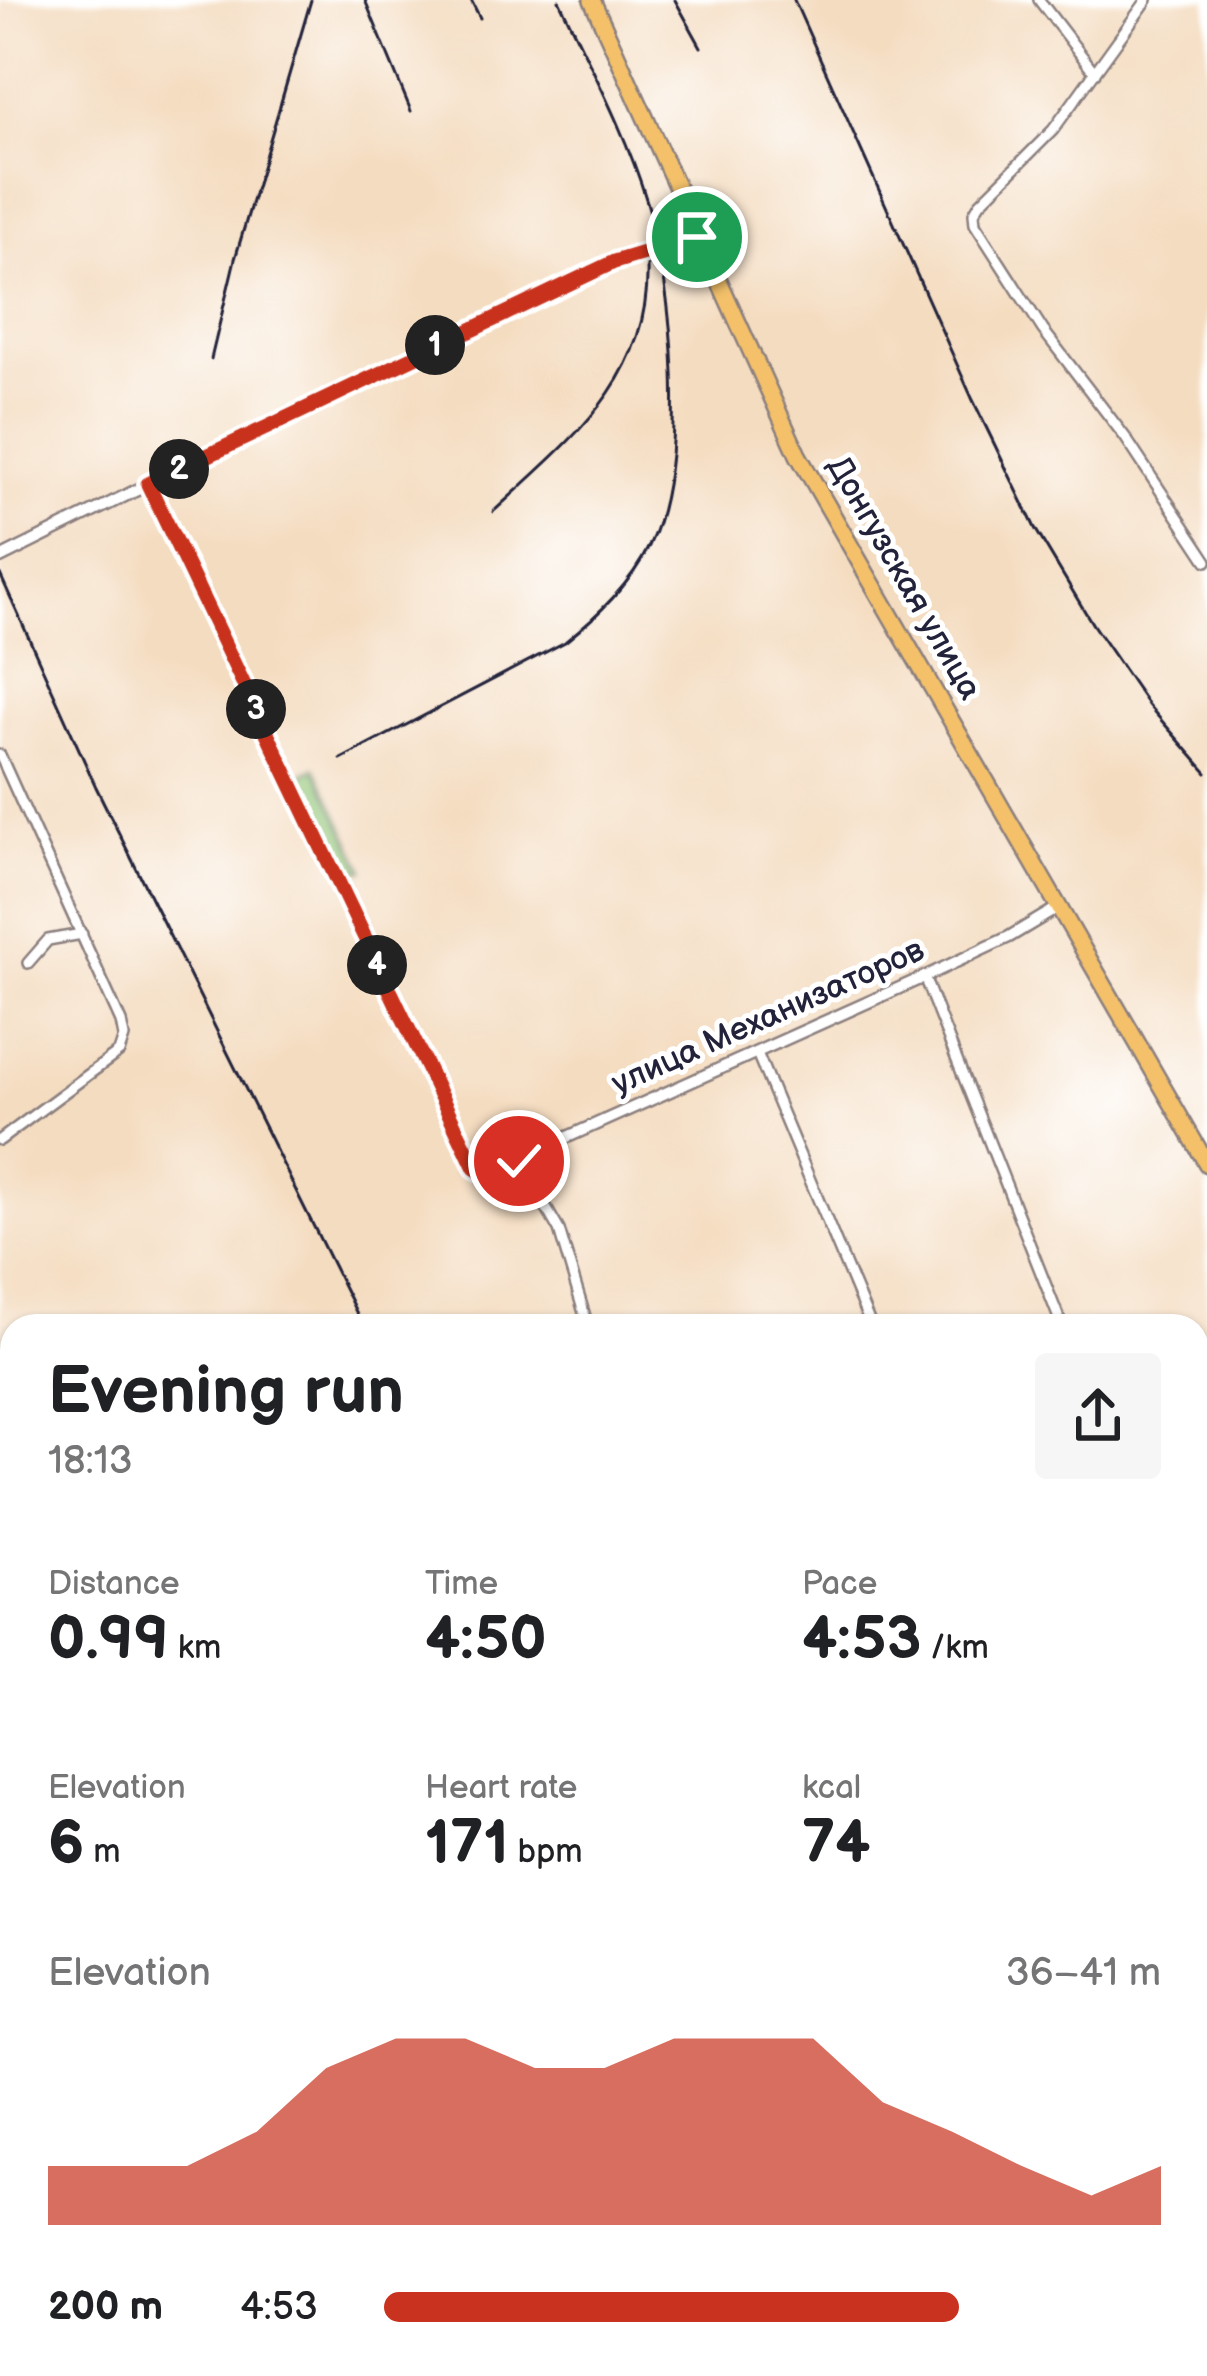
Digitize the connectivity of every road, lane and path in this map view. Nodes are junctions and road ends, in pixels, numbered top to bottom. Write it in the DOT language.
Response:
graph roads {
  1 [pos="592,0"];
  2 [pos="1039,0"];
  3 [pos="1147,0"];
  4 [pos="1095,73"];
  5 [pos="697,237"];
  6 [pos="148,484"];
  7 [pos="0,558"];
  8 [pos="1207,561"];
  9 [pos="0,755"];
  10 [pos="1059,907"];
  11 [pos="82,934"];
  12 [pos="28,963"];
  13 [pos="924,977"];
  14 [pos="757,1053"];
  15 [pos="0,1140"];
  16 [pos="519,1161"];
  17 [pos="1207,1164"];
  18 [pos="584,1314"];
  19 [pos="866,1314"];
  20 [pos="1057,1314"];
  1 -- 5 [label="highway, Донгузская улица"];
  2 -- 4 [label="street"];
  3 -- 4 [label="street"];
  4 -- 8 [label="street"];
  5 -- 6 [label="street"];
  5 -- 10 [label="highway, Донгузская улица"];
  6 -- 7 [label="street"];
  6 -- 16 [label="street, улица Механизаторов"];
  9 -- 11 [label="street"];
  10 -- 13 [label="street, улица Механизаторов"];
  10 -- 17 [label="highway, Донгузская улица"];
  11 -- 12 [label="street"];
  11 -- 15 [label="street"];
  13 -- 14 [label="street, улица Механизаторов"];
  13 -- 20 [label="street"];
  14 -- 16 [label="street, улица Механизаторов"];
  14 -- 19 [label="street"];
  16 -- 18 [label="street"];
}
